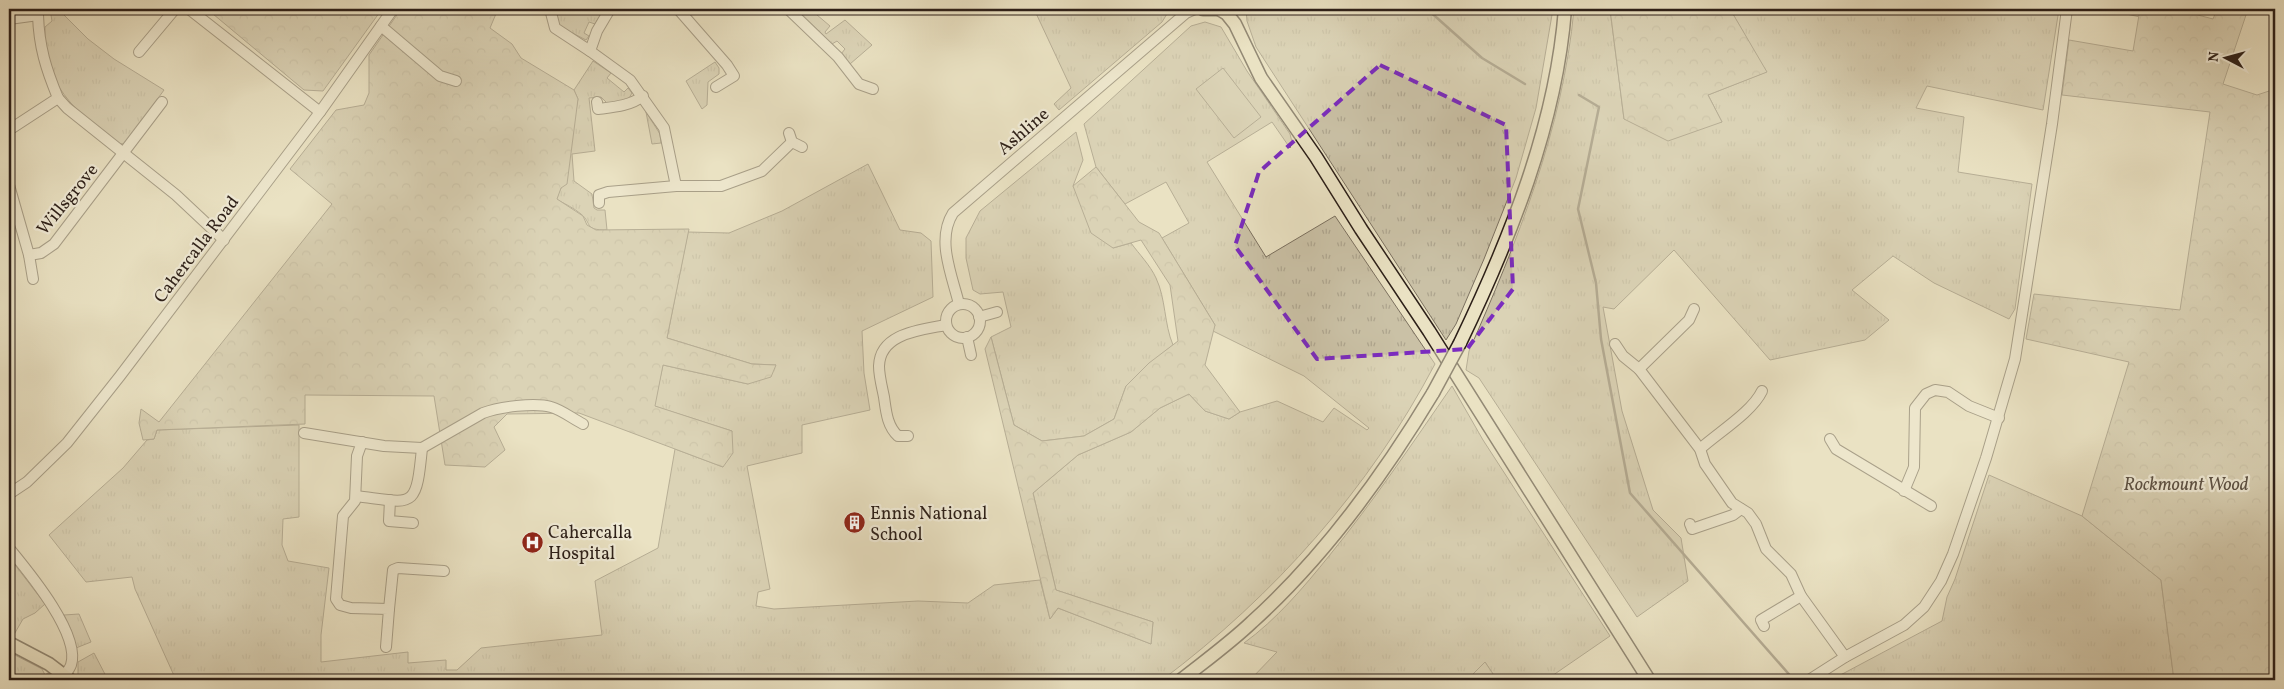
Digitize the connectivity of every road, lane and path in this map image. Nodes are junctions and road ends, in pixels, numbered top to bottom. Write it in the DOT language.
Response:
graph roads {
  1 [pos="175,9"];
  2 [pos="189,9"];
  3 [pos="393,9"];
  4 [pos="550,9"];
  5 [pos="610,9"];
  6 [pos="678,9"];
  7 [pos="788,9"];
  8 [pos="1203,9"];
  9 [pos="1218,9"];
  10 [pos="1234,9"];
  11 [pos="1565,9"];
  12 [pos="2067,9"];
  13 [pos="1190,10"];
  14 [pos="9,19"];
  15 [pos="381,26"];
  16 [pos="1241,37"];
  17 [pos="590,51"];
  18 [pos="139,52"];
  19 [pos="456,81"];
  20 [pos="716,87"];
  21 [pos="874,89"];
  22 [pos="643,96"];
  23 [pos="58,98"];
  24 [pos="162,102"];
  25 [pos="597,102"];
  26 [pos="320,112"];
  27 [pos="9,130"];
  28 [pos="802,147"];
  29 [pos="124,154"];
  30 [pos="9,185"];
  31 [pos="676,186"];
  32 [pos="599,203"];
  33 [pos="224,240"];
  34 [pos="29,255"];
  35 [pos="33,279"];
  36 [pos="959,304"];
  37 [pos="1694,310"];
  38 [pos="997,312"];
  39 [pos="979,317"];
  40 [pos="946,325"];
  41 [pos="967,337"];
  42 [pos="1615,344"];
  43 [pos="971,355"];
  44 [pos="1639,369"];
  45 [pos="1762,391"];
  46 [pos="1999,418"];
  47 [pos="583,424"];
  48 [pos="304,433"];
  49 [pos="908,436"];
  50 [pos="1830,439"];
  51 [pos="362,442"];
  52 [pos="422,448"];
  53 [pos="1700,449"];
  54 [pos="1904,492"];
  55 [pos="9,494"];
  56 [pos="356,496"];
  57 [pos="390,500"];
  58 [pos="1931,506"];
  59 [pos="1741,509"];
  60 [pos="413,523"];
  61 [pos="1690,524"];
  62 [pos="9,548"];
  63 [pos="444,571"];
  64 [pos="1801,596"];
  65 [pos="389,609"];
  66 [pos="1764,626"];
  67 [pos="9,643"];
  68 [pos="386,647"];
  69 [pos="1845,657"];
  70 [pos="67,677"];
  71 [pos="1182,680"];
  72 [pos="1649,680"];
  73 [pos="1809,680"];
  1 -- 18 [label="street"];
  2 -- 26 [label="street"];
  3 -- 15 [label="street, Cahercalla Road"];
  4 -- 17 [label="street"];
  5 -- 17 [label="street"];
  6 -- 20 [label="street"];
  7 -- 21 [label="street"];
  8 -- 9 [label="main road"];
  9 -- 16 [label="main road"];
  10 -- 16 [label="main road"];
  11 -- 71 [label="main road, bridge"];
  12 -- 46 [label="street"];
  13 -- 36 [label="street, Ashline"];
  14 -- 23 [label="street"];
  15 -- 19 [label="street"];
  15 -- 26 [label="street, Cahercalla Road"];
  16 -- 72 [label="main road"];
  17 -- 22 [label="street"];
  22 -- 25 [label="street"];
  22 -- 31 [label="street"];
  23 -- 27 [label="street"];
  23 -- 29 [label="street"];
  24 -- 29 [label="street, Willsgrove"];
  26 -- 33 [label="street, Cahercalla Road"];
  28 -- 31 [label="street"];
  29 -- 33 [label="street"];
  29 -- 34 [label="street, Willsgrove"];
  30 -- 34 [label="street, Willsgrove"];
  31 -- 32 [label="street"];
  33 -- 55 [label="street, Cahercalla Road"];
  34 -- 35 [label="street, Willsgrove"];
  36 -- 39 [label="street"];
  36 -- 40 [label="street"];
  37 -- 44 [label="street"];
  38 -- 39 [label="street"];
  39 -- 41 [label="street"];
  40 -- 41 [label="street"];
  40 -- 49 [label="street"];
  41 -- 43 [label="street"];
  42 -- 44 [label="street"];
  44 -- 53 [label="street"];
  45 -- 53 [label="street"];
  46 -- 54 [label="street"];
  46 -- 69 [label="street"];
  47 -- 52 [label="street"];
  48 -- 51 [label="street"];
  50 -- 54 [label="street"];
  51 -- 52 [label="street"];
  51 -- 56 [label="street"];
  52 -- 57 [label="street"];
  53 -- 59 [label="street"];
  54 -- 58 [label="street"];
  56 -- 57 [label="street"];
  56 -- 65 [label="street"];
  57 -- 60 [label="street"];
  59 -- 61 [label="street"];
  59 -- 64 [label="street"];
  62 -- 70 [label="street"];
  63 -- 65 [label="street"];
  64 -- 66 [label="street"];
  64 -- 69 [label="street"];
  65 -- 68 [label="street"];
  67 -- 70 [label="main road"];
  69 -- 73 [label="street"];
}
